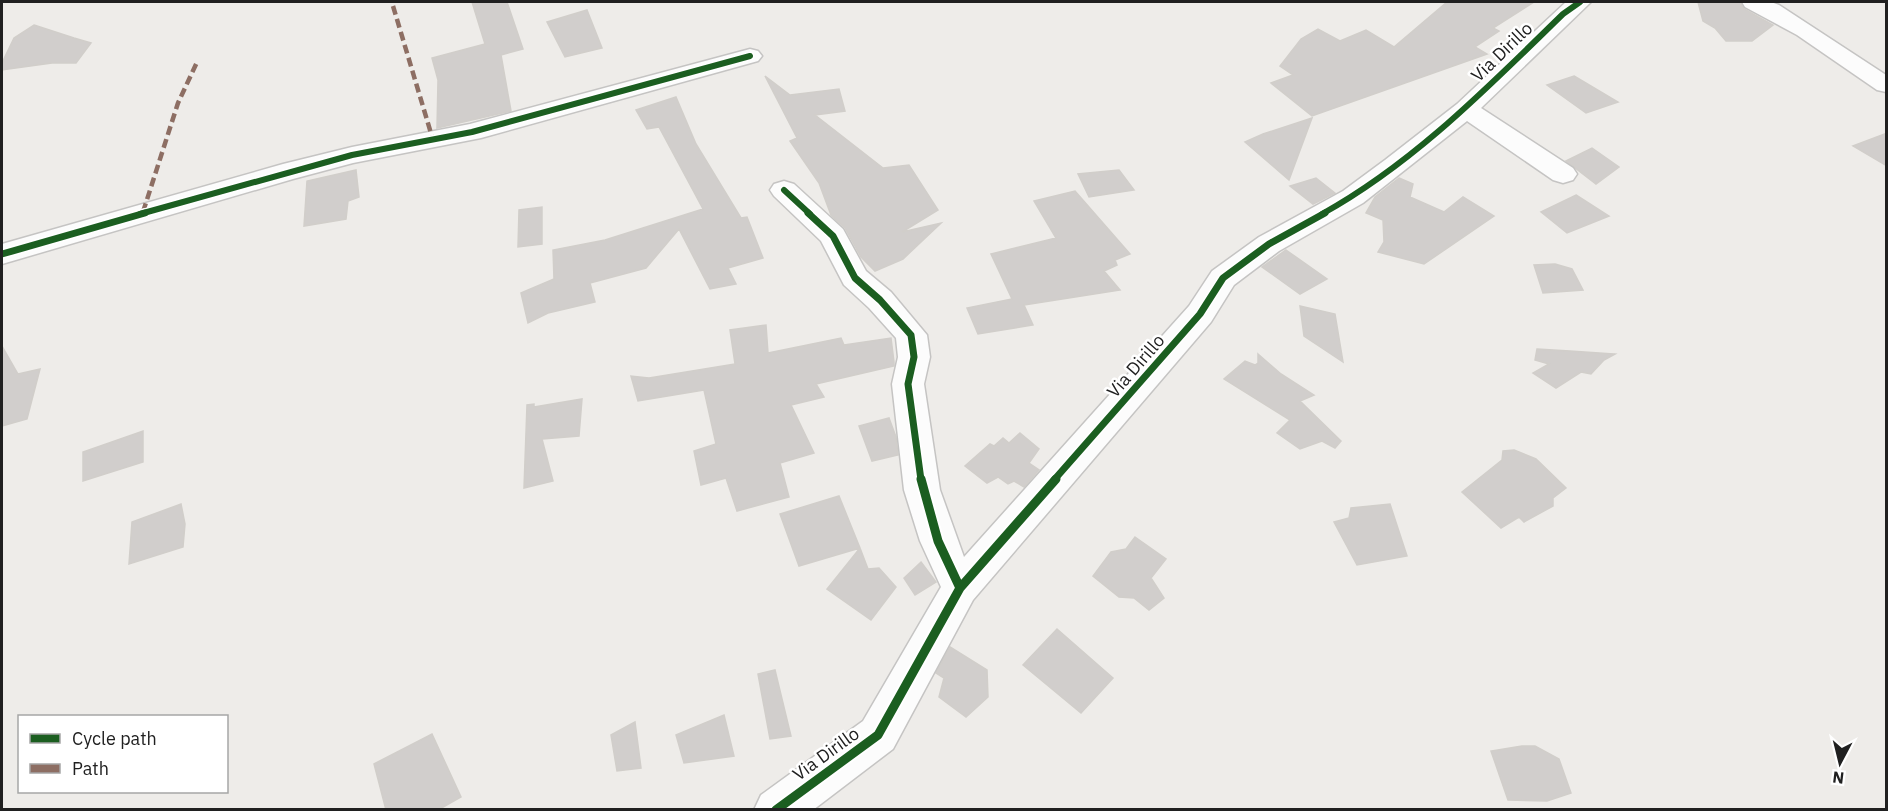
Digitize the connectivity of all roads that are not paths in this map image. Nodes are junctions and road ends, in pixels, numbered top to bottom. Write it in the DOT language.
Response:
graph roads {
  1 [pos="1580,2"];
  2 [pos="1753,2"];
  3 [pos="750,56"];
  4 [pos="1887,85"];
  5 [pos="1466,109"];
  6 [pos="1563,174"];
  7 [pos="784,190"];
  8 [pos="2,254"];
  9 [pos="960,588"];
  10 [pos="776,810"];
  1 -- 5 [label="street, Via Dirillo"];
  2 -- 4 [label="street"];
  3 -- 8 [label="street"];
  5 -- 6 [label="street"];
  5 -- 9 [label="street, Via Dirillo"];
  7 -- 9 [label="street"];
  9 -- 10 [label="street, Via Dirillo"];
}
